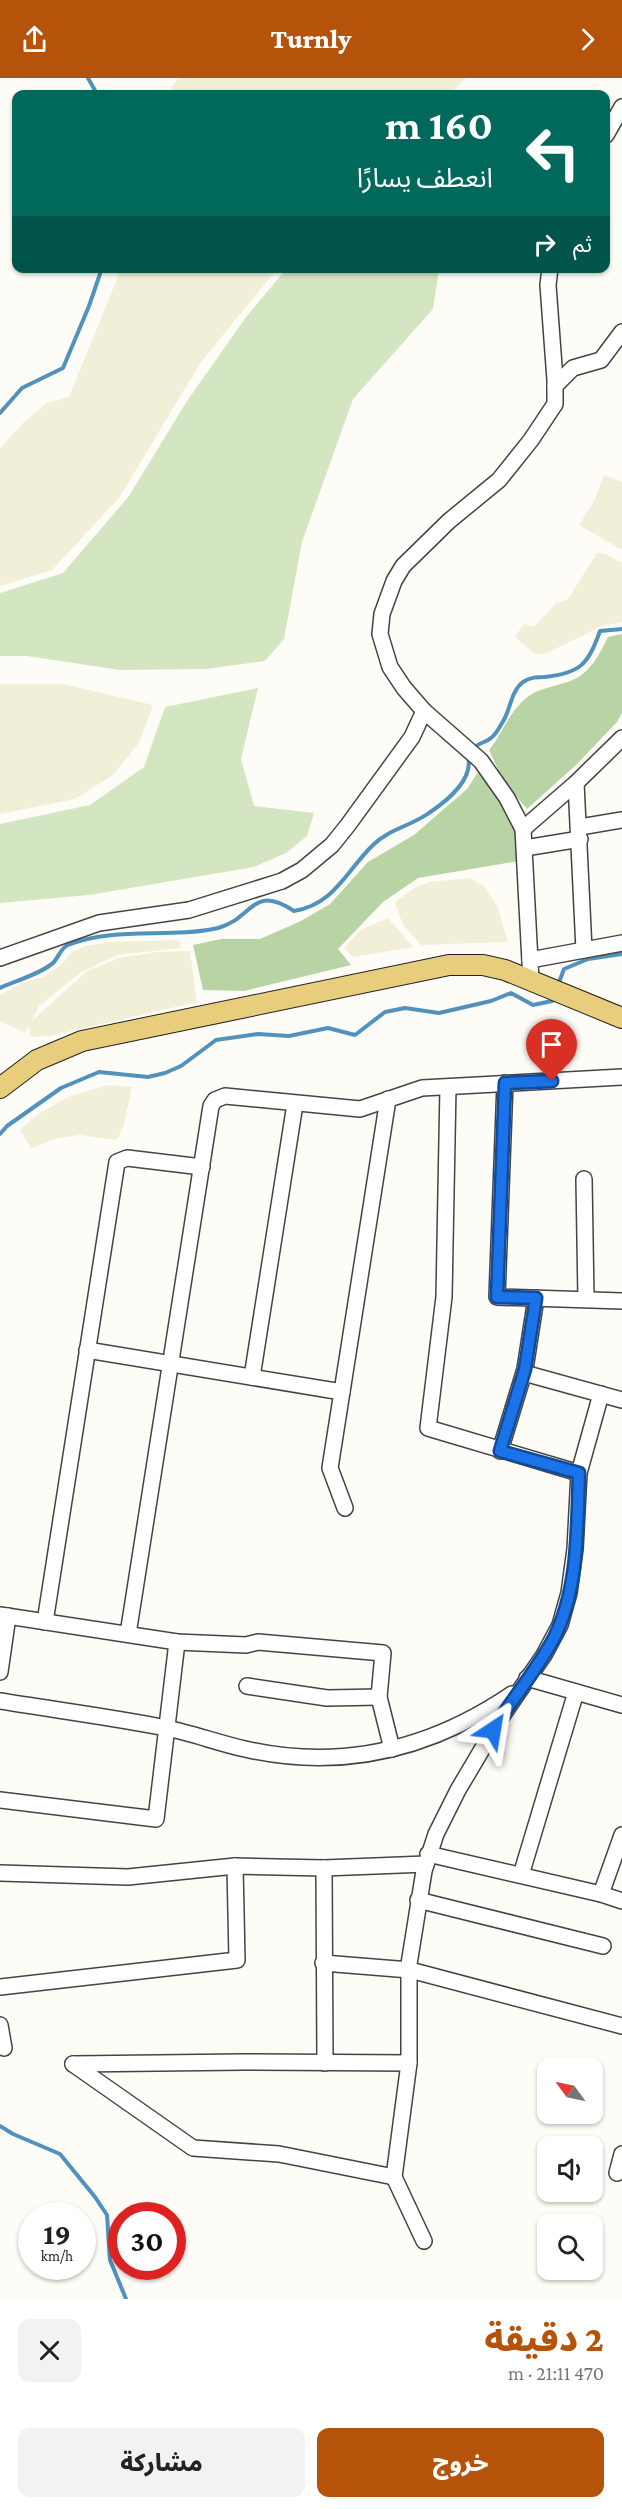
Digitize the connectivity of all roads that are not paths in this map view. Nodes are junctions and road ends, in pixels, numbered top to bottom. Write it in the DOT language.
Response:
graph roads {
  1 [pos="622,107"];
  2 [pos="610,128"];
  3 [pos="549,273"];
  4 [pos="622,332"];
  5 [pos="555,386"];
  6 [pos="424,711"];
  7 [pos="622,738"];
  8 [pos="576,783"];
  9 [pos="622,820"];
  10 [pos="523,829"];
  11 [pos="580,833"];
  12 [pos="525,848"];
  13 [pos="622,943"];
  14 [pos="584,950"];
  15 [pos="0,958"];
  16 [pos="530,960"];
  17 [pos="536,984"];
  18 [pos="622,1018"];
  19 [pos="622,1077"];
  20 [pos="505,1083"];
  21 [pos="448,1087"];
  22 [pos="0,1088"];
  23 [pos="387,1099"];
  24 [pos="295,1104"];
  25 [pos="202,1167"];
  26 [pos="584,1179"];
  27 [pos="536,1298"];
  28 [pos="586,1299"];
  29 [pos="622,1301"];
  30 [pos="87,1350"];
  31 [pos="171,1364"];
  32 [pos="524,1373"];
  33 [pos="252,1377"];
  34 [pos="342,1392"];
  35 [pos="601,1395"];
  36 [pos="622,1400"];
  37 [pos="500,1451"];
  38 [pos="579,1473"];
  39 [pos="345,1508"];
  40 [pos="4,1616"];
  41 [pos="45,1622"];
  42 [pos="128,1634"];
  43 [pos="177,1642"];
  44 [pos="0,1672"];
  45 [pos="524,1683"];
  46 [pos="247,1686"];
  47 [pos="576,1692"];
  48 [pos="380,1697"];
  49 [pos="0,1701"];
  50 [pos="622,1705"];
  51 [pos="168,1728"];
  52 [pos="392,1749"];
  53 [pos="0,1800"];
  54 [pos="622,1835"];
  55 [pos="427,1859"];
  56 [pos="235,1866"];
  57 [pos="324,1868"];
  58 [pos="0,1873"];
  59 [pos="521,1875"];
  60 [pos="601,1894"];
  61 [pos="418,1900"];
  62 [pos="622,1901"];
  63 [pos="603,1946"];
  64 [pos="323,1963"];
  65 [pos="410,1970"];
  66 [pos="0,1987"];
  67 [pos="0,2025"];
  68 [pos="622,2026"];
  69 [pos="4,2048"];
  70 [pos="325,2062"];
  71 [pos="409,2064"];
  72 [pos="622,2154"];
  73 [pos="617,2172"];
  74 [pos="394,2177"];
  75 [pos="424,2241"];
  1 -- 2 [label="street"];
  3 -- 5 [label="street"];
  4 -- 5 [label="street"];
  5 -- 6 [label="street"];
  6 -- 10 [label="street"];
  6 -- 15 [label="street"];
  7 -- 8 [label="street"];
  8 -- 10 [label="street"];
  8 -- 11 [label="street"];
  9 -- 11 [label="street"];
  10 -- 12 [label="street"];
  11 -- 12 [label="street"];
  11 -- 14 [label="street"];
  12 -- 16 [label="street"];
  13 -- 14 [label="street"];
  14 -- 16 [label="street"];
  16 -- 17 [label="street"];
  17 -- 18 [label="main road"];
  17 -- 22 [label="main road"];
  19 -- 20 [label="street"];
  20 -- 21 [label="street"];
  20 -- 27 [label="street"];
  21 -- 23 [label="street"];
  21 -- 37 [label="street"];
  23 -- 24 [label="street"];
  23 -- 34 [label="street"];
  24 -- 25 [label="street"];
  24 -- 33 [label="street"];
  25 -- 30 [label="street"];
  25 -- 31 [label="street"];
  26 -- 28 [label="street"];
  27 -- 28 [label="street"];
  27 -- 32 [label="street"];
  28 -- 29 [label="street"];
  30 -- 31 [label="street"];
  30 -- 41 [label="street"];
  31 -- 33 [label="street"];
  31 -- 42 [label="street"];
  32 -- 35 [label="street"];
  32 -- 37 [label="street"];
  33 -- 34 [label="street"];
  34 -- 39 [label="street"];
  35 -- 36 [label="street"];
  35 -- 38 [label="street"];
  37 -- 38 [label="street"];
  38 -- 45 [label="street"];
  40 -- 41 [label="street"];
  40 -- 44 [label="street"];
  41 -- 42 [label="street"];
  42 -- 43 [label="street"];
  43 -- 48 [label="street"];
  43 -- 51 [label="street"];
  45 -- 47 [label="street"];
  45 -- 52 [label="street"];
  45 -- 55 [label="street"];
  46 -- 48 [label="street"];
  47 -- 50 [label="street"];
  47 -- 59 [label="street"];
  48 -- 52 [label="street"];
  49 -- 51 [label="street"];
  51 -- 52 [label="street"];
  51 -- 53 [label="street"];
  54 -- 60 [label="street"];
  55 -- 57 [label="street"];
  55 -- 59 [label="street"];
  55 -- 61 [label="street"];
  56 -- 57 [label="street"];
  56 -- 58 [label="street"];
  56 -- 66 [label="street"];
  57 -- 64 [label="street"];
  59 -- 60 [label="street"];
  60 -- 62 [label="street"];
  61 -- 63 [label="street"];
  61 -- 65 [label="street"];
  64 -- 65 [label="street"];
  64 -- 70 [label="street"];
  65 -- 68 [label="street"];
  65 -- 71 [label="street"];
  67 -- 69 [label="street"];
  70 -- 71 [label="street"];
  70 -- 74 [label="street"];
  71 -- 74 [label="street"];
  72 -- 73 [label="street"];
  74 -- 75 [label="street"];
}
